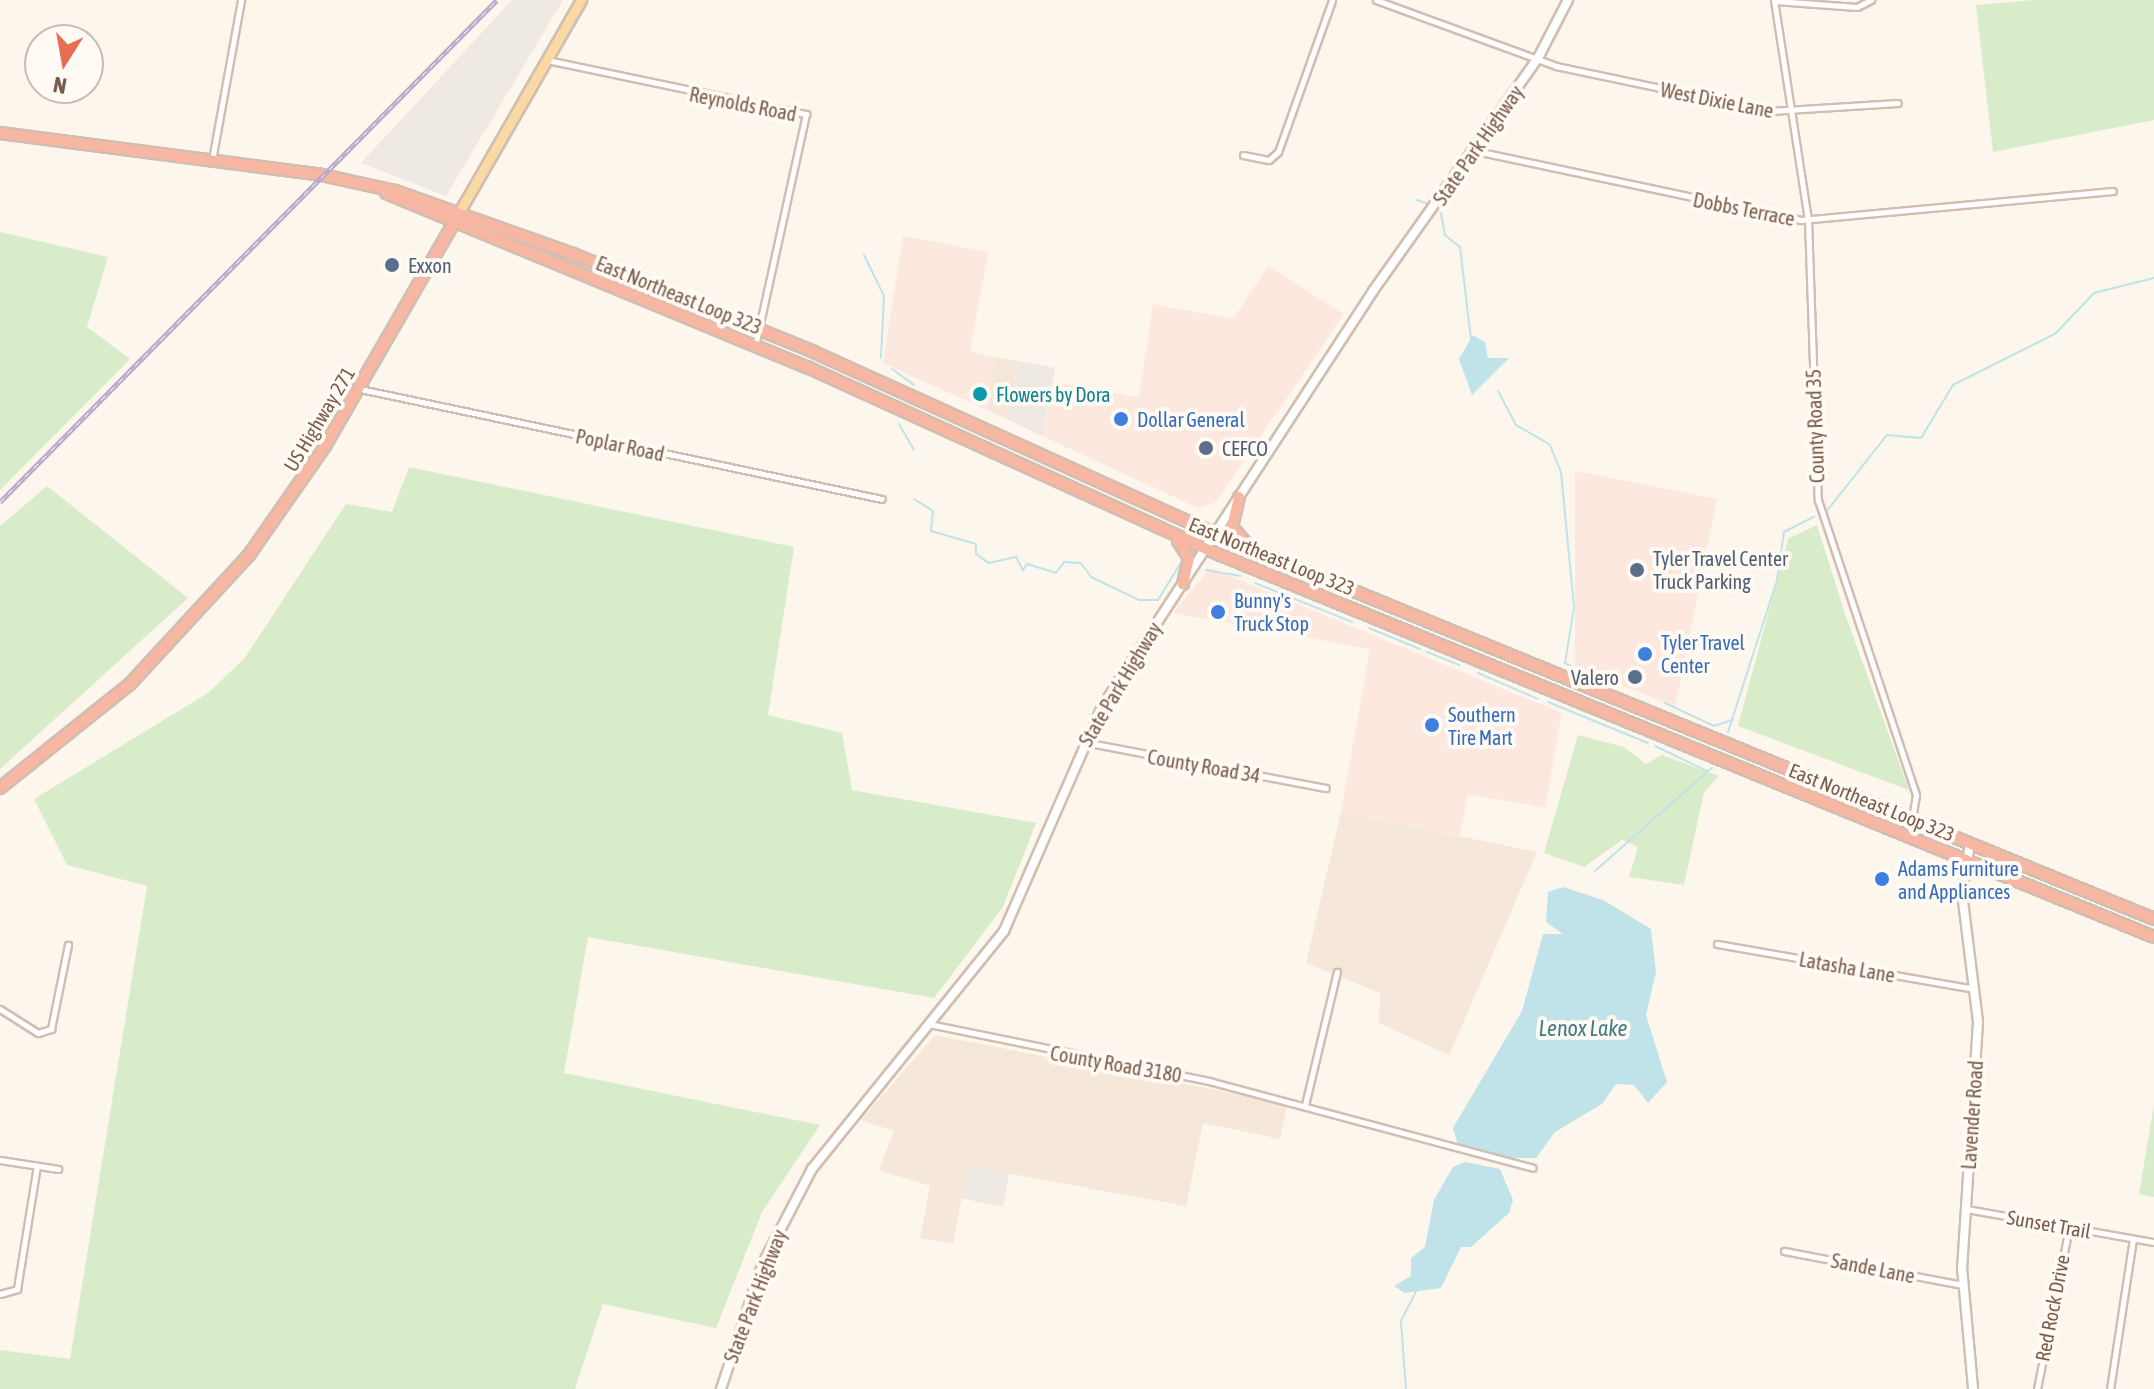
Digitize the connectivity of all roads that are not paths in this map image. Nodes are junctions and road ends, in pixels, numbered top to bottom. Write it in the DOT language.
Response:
graph roads {
  1 [pos="241,0"];
  2 [pos="581,0"];
  3 [pos="1332,0"];
  4 [pos="1376,0"];
  5 [pos="1568,0"];
  6 [pos="1871,0"];
  7 [pos="1774,1"];
  8 [pos="1538,58"];
  9 [pos="546,60"];
  10 [pos="1898,103"];
  11 [pos="1794,112"];
  12 [pos="0,133"];
  13 [pos="1476,151"];
  14 [pos="1243,155"];
  15 [pos="212,161"];
  16 [pos="2113,191"];
  17 [pos="456,219"];
  18 [pos="1808,220"];
  19 [pos="573,254"];
  20 [pos="567,269"];
  21 [pos="660,288"];
  22 [pos="654,303"];
  23 [pos="761,329"];
  24 [pos="755,345"];
  25 [pos="814,352"];
  26 [pos="807,367"];
  27 [pos="360,389"];
  28 [pos="930,404"];
  29 [pos="923,420"];
  30 [pos="1095,481"];
  31 [pos="1087,496"];
  32 [pos="1239,497"];
  33 [pos="882,499"];
  34 [pos="1167,532"];
  35 [pos="1215,534"];
  36 [pos="1206,549"];
  37 [pos="1264,554"];
  38 [pos="1328,580"];
  39 [pos="1183,584"];
  40 [pos="1321,595"];
  41 [pos="1476,641"];
  42 [pos="1470,657"];
  43 [pos="1593,689"];
  44 [pos="1586,704"];
  45 [pos="1083,742"];
  46 [pos="0,788"];
  47 [pos="1326,788"];
  48 [pos="1915,821"];
  49 [pos="1909,837"];
  50 [pos="1970,844"];
  51 [pos="1964,859"];
  52 [pos="2154,919"];
  53 [pos="2154,937"];
  54 [pos="1717,944"];
  55 [pos="68,945"];
  56 [pos="1337,972"];
  57 [pos="1976,989"];
  58 [pos="0,1009"];
  59 [pos="929,1024"];
  60 [pos="1305,1105"];
  61 [pos="0,1160"];
  62 [pos="37,1166"];
  63 [pos="1533,1168"];
  64 [pos="58,1169"];
  65 [pos="1965,1209"];
  66 [pos="2069,1228"];
  67 [pos="2133,1239"];
  68 [pos="2154,1242"];
  69 [pos="1784,1251"];
  70 [pos="1963,1285"];
  71 [pos="0,1294"];
  72 [pos="721,1389"];
  73 [pos="1973,1389"];
  74 [pos="2037,1389"];
  75 [pos="2110,1389"];
  1 -- 15 [label="street"];
  2 -- 9 [label="main road, US Highway 271"];
  3 -- 14 [label="street"];
  4 -- 8 [label="street, West Dixie Lane"];
  5 -- 8 [label="main road, State Park Highway"];
  6 -- 7 [label="street"];
  7 -- 11 [label="street, County Road 35"];
  8 -- 11 [label="street, West Dixie Lane"];
  8 -- 13 [label="main road, State Park Highway"];
  9 -- 17 [label="main road, US Highway 271"];
  9 -- 23 [label="street, Reynolds Road"];
  10 -- 11 [label="street, West Dixie Lane"];
  11 -- 18 [label="street, County Road 35"];
  12 -- 15 [label="highway, East Northeast Loop 323"];
  13 -- 18 [label="street, Dobbs Terrace"];
  13 -- 32 [label="main road, State Park Highway"];
  15 -- 17 [label="highway, East Northeast Loop 323"];
  16 -- 18 [label="street, Dobbs Terrace"];
  17 -- 19 [label="highway, East Northeast Loop 323"];
  17 -- 20 [label="highway, East Northeast Loop 323"];
  17 -- 27 [label="highway, US Highway 271"];
  18 -- 48 [label="street, County Road 35"];
  19 -- 20 [label="highway"];
  19 -- 21 [label="highway, East Northeast Loop 323"];
  20 -- 22 [label="highway, East Northeast Loop 323"];
  21 -- 22 [label="highway"];
  21 -- 23 [label="highway, East Northeast Loop 323"];
  22 -- 24 [label="highway, East Northeast Loop 323"];
  23 -- 24 [label="street, Reynolds Road"];
  23 -- 25 [label="highway, East Northeast Loop 323"];
  24 -- 26 [label="highway, East Northeast Loop 323"];
  25 -- 26 [label="highway"];
  25 -- 28 [label="highway, East Northeast Loop 323"];
  26 -- 29 [label="highway, East Northeast Loop 323"];
  27 -- 33 [label="street, Poplar Road"];
  27 -- 46 [label="highway, US Highway 271"];
  28 -- 29 [label="highway"];
  28 -- 30 [label="highway, East Northeast Loop 323"];
  29 -- 31 [label="highway, East Northeast Loop 323"];
  30 -- 31 [label="highway"];
  30 -- 35 [label="highway, East Northeast Loop 323"];
  31 -- 34 [label="highway, East Northeast Loop 323"];
  32 -- 35 [label="main road, State Park Highway"];
  32 -- 37 [label="highway"];
  34 -- 36 [label="highway, East Northeast Loop 323"];
  34 -- 39 [label="highway"];
  35 -- 36 [label="main road, State Park Highway"];
  35 -- 37 [label="highway, East Northeast Loop 323"];
  36 -- 39 [label="main road, State Park Highway"];
  36 -- 40 [label="highway, East Northeast Loop 323"];
  37 -- 38 [label="highway, East Northeast Loop 323"];
  38 -- 40 [label="highway"];
  38 -- 41 [label="highway, East Northeast Loop 323"];
  39 -- 45 [label="main road, State Park Highway"];
  40 -- 42 [label="highway, East Northeast Loop 323"];
  41 -- 42 [label="highway"];
  41 -- 43 [label="highway, East Northeast Loop 323"];
  42 -- 44 [label="highway, East Northeast Loop 323"];
  43 -- 44 [label="highway"];
  43 -- 48 [label="highway, East Northeast Loop 323"];
  44 -- 49 [label="highway, East Northeast Loop 323"];
  45 -- 47 [label="street, County Road 34"];
  45 -- 59 [label="main road, State Park Highway"];
  48 -- 49 [label="street, County Road 35"];
  48 -- 50 [label="highway, East Northeast Loop 323"];
  49 -- 51 [label="highway, East Northeast Loop 323"];
  50 -- 51 [label="main road, Lavender Road"];
  50 -- 52 [label="highway, East Northeast Loop 323"];
  51 -- 53 [label="highway, East Northeast Loop 323"];
  51 -- 57 [label="main road, Lavender Road"];
  54 -- 57 [label="street, Latasha Lane"];
  55 -- 58 [label="street"];
  56 -- 60 [label="street"];
  57 -- 65 [label="main road, Lavender Road"];
  59 -- 60 [label="street, County Road 3180"];
  59 -- 72 [label="main road, State Park Highway"];
  60 -- 63 [label="street, County Road 3180"];
  61 -- 62 [label="street"];
  62 -- 64 [label="street"];
  62 -- 71 [label="street"];
  65 -- 66 [label="street, Sunset Trail"];
  65 -- 70 [label="main road, Lavender Road"];
  66 -- 67 [label="street, Sunset Trail"];
  66 -- 74 [label="street, Red Rock Drive"];
  67 -- 68 [label="street, Sunset Trail"];
  67 -- 75 [label="street"];
  69 -- 70 [label="street, Sande Lane"];
  70 -- 73 [label="main road, Lavender Road"];
}
